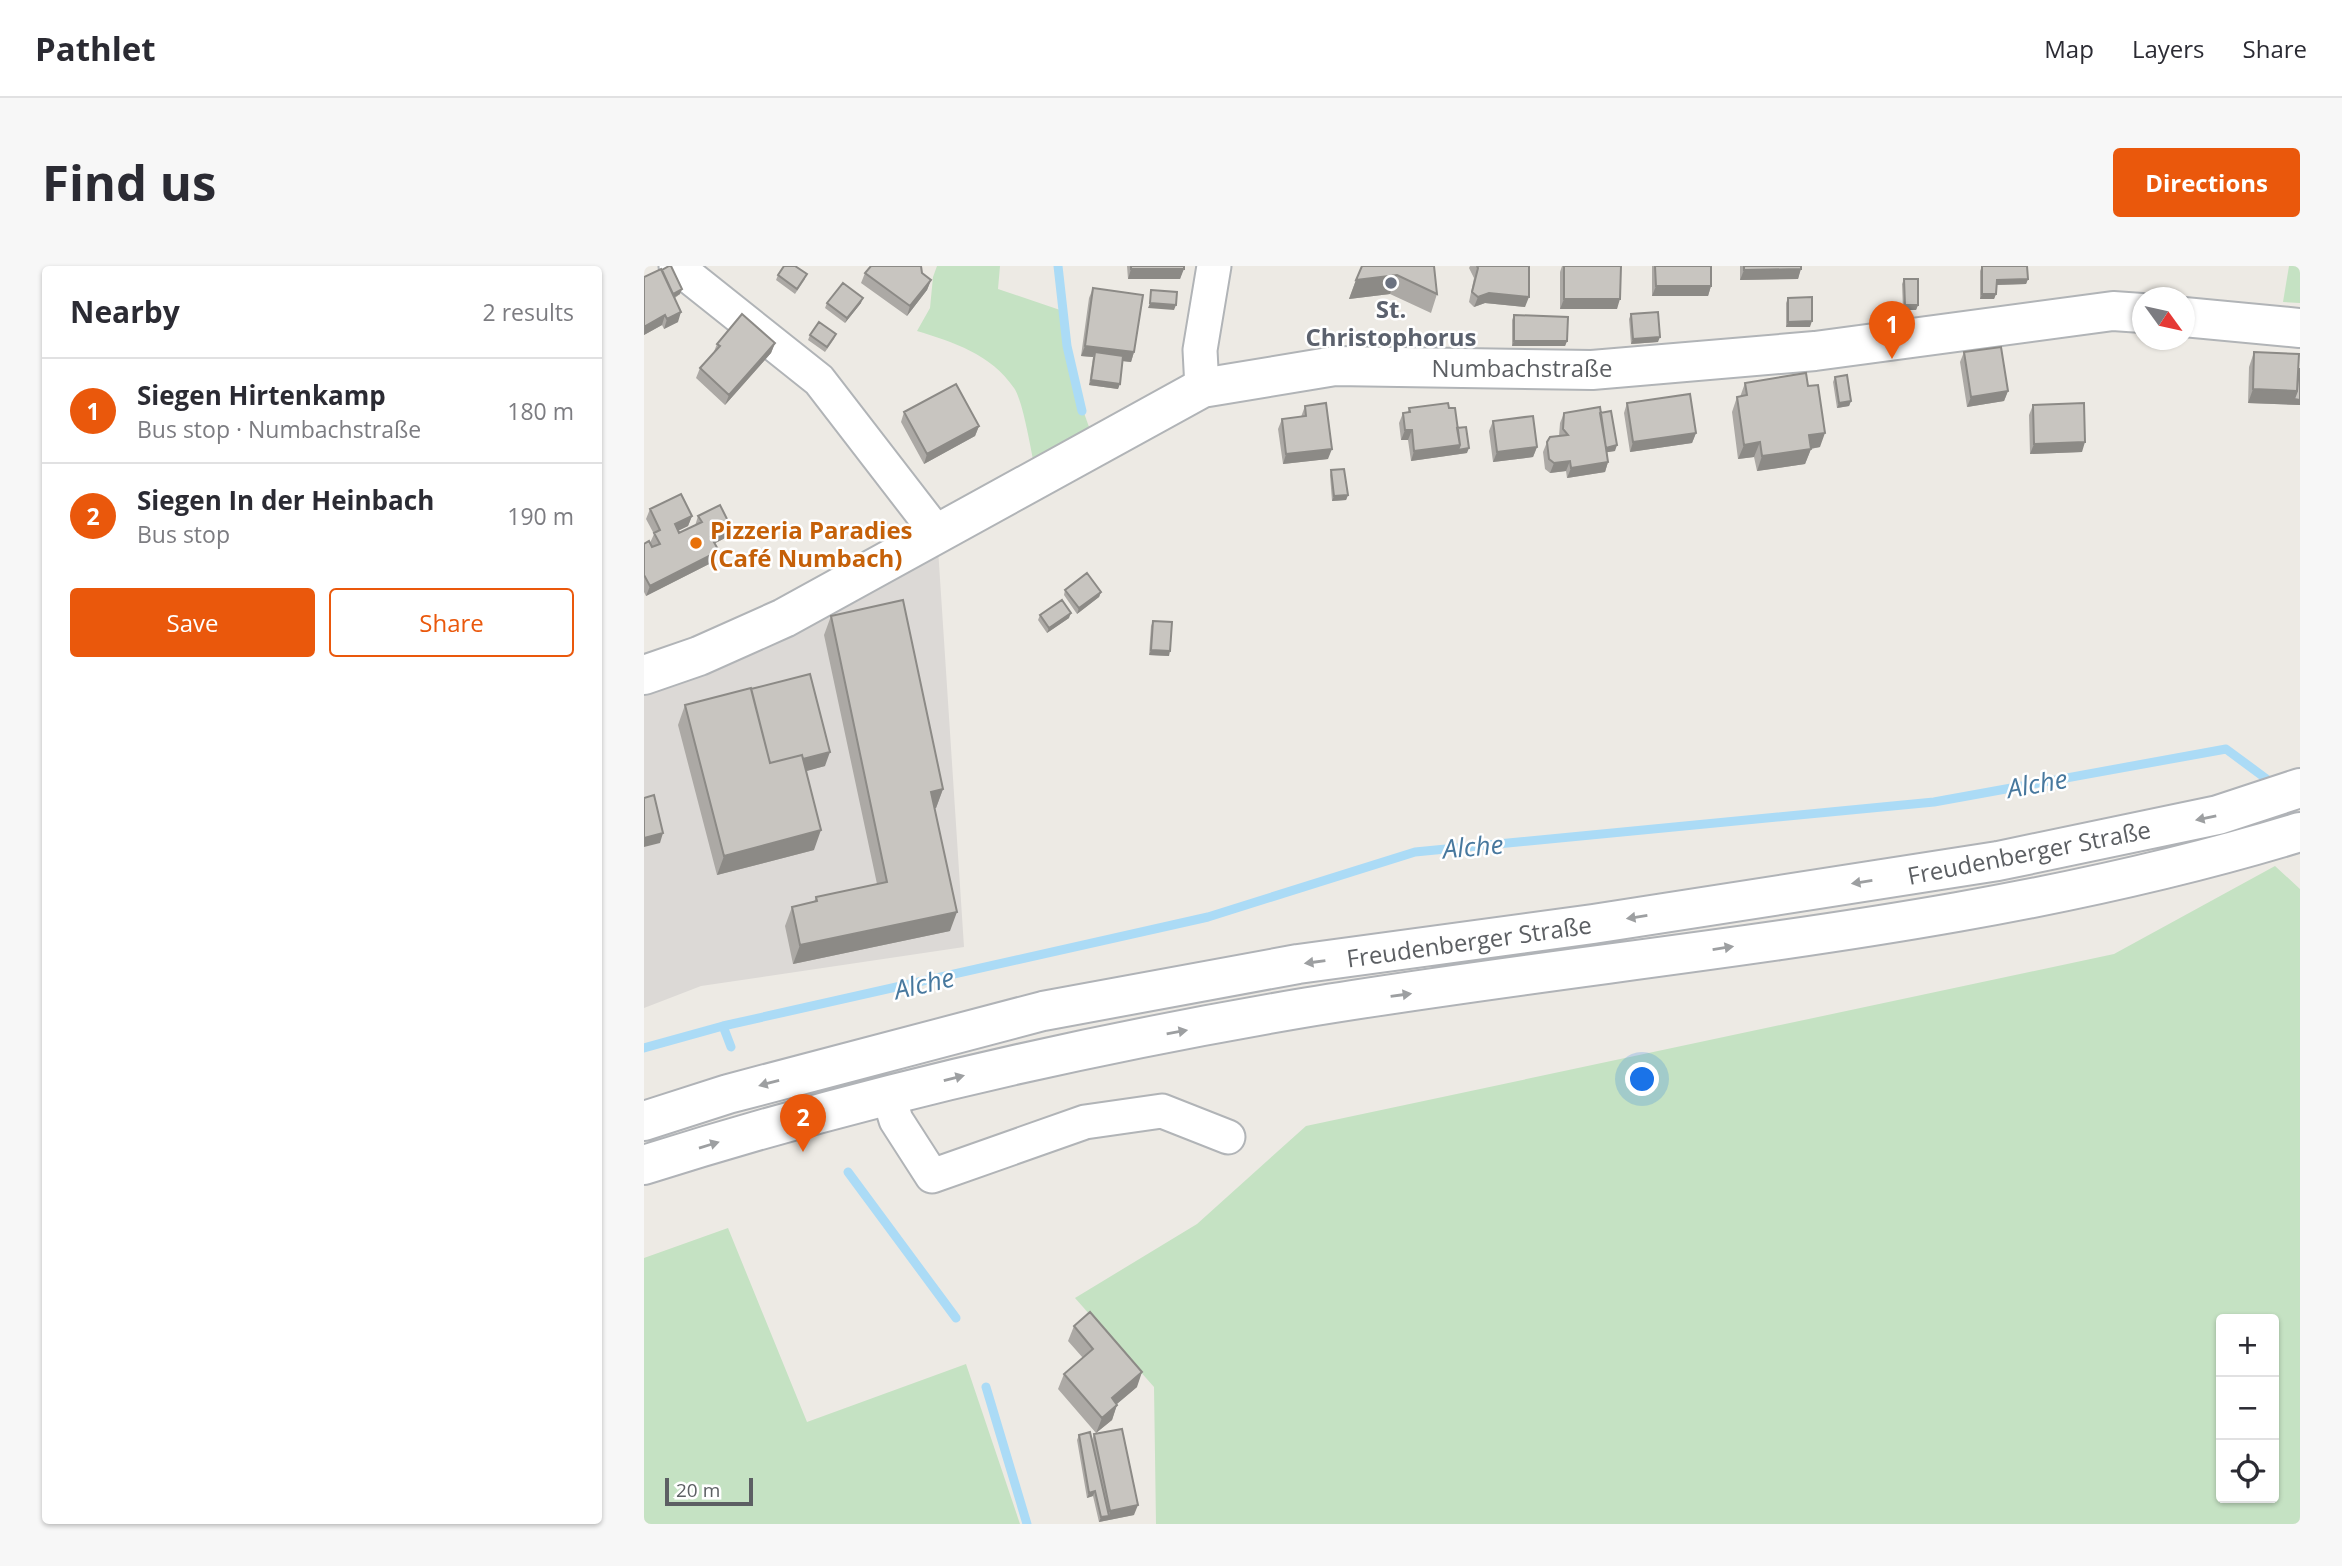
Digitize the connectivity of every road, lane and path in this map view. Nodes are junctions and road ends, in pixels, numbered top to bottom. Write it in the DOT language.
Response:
graph roads {
  1 [pos="676,266"];
  2 [pos="1214,266"];
  3 [pos="2132,312"];
  4 [pos="2195,318"];
  5 [pos="2300,328"];
  6 [pos="1202,388"];
  7 [pos="937,533"];
  8 [pos="644,675"];
  9 [pos="2289,791"];
  10 [pos="2300,832"];
  11 [pos="888,1094"];
  12 [pos="644,1121"];
  13 [pos="1228,1138"];
  14 [pos="644,1165"];
  1 -- 7 [label="street"];
  2 -- 6 [label="street"];
  3 -- 6 [label="main road, Numbachstraße"];
  4 -- 5 [label="main road"];
  6 -- 7 [label="main road, Numbachstraße"];
  7 -- 8 [label="main road, Numbachstraße"];
  9 -- 12 [label="main road, Freudenberger Straße, one-way"];
  11 -- 10 [label="main road, Freudenberger Straße, one-way"];
  11 -- 13 [label="street"];
  14 -- 11 [label="main road, Freudenberger Straße, one-way"];
}
